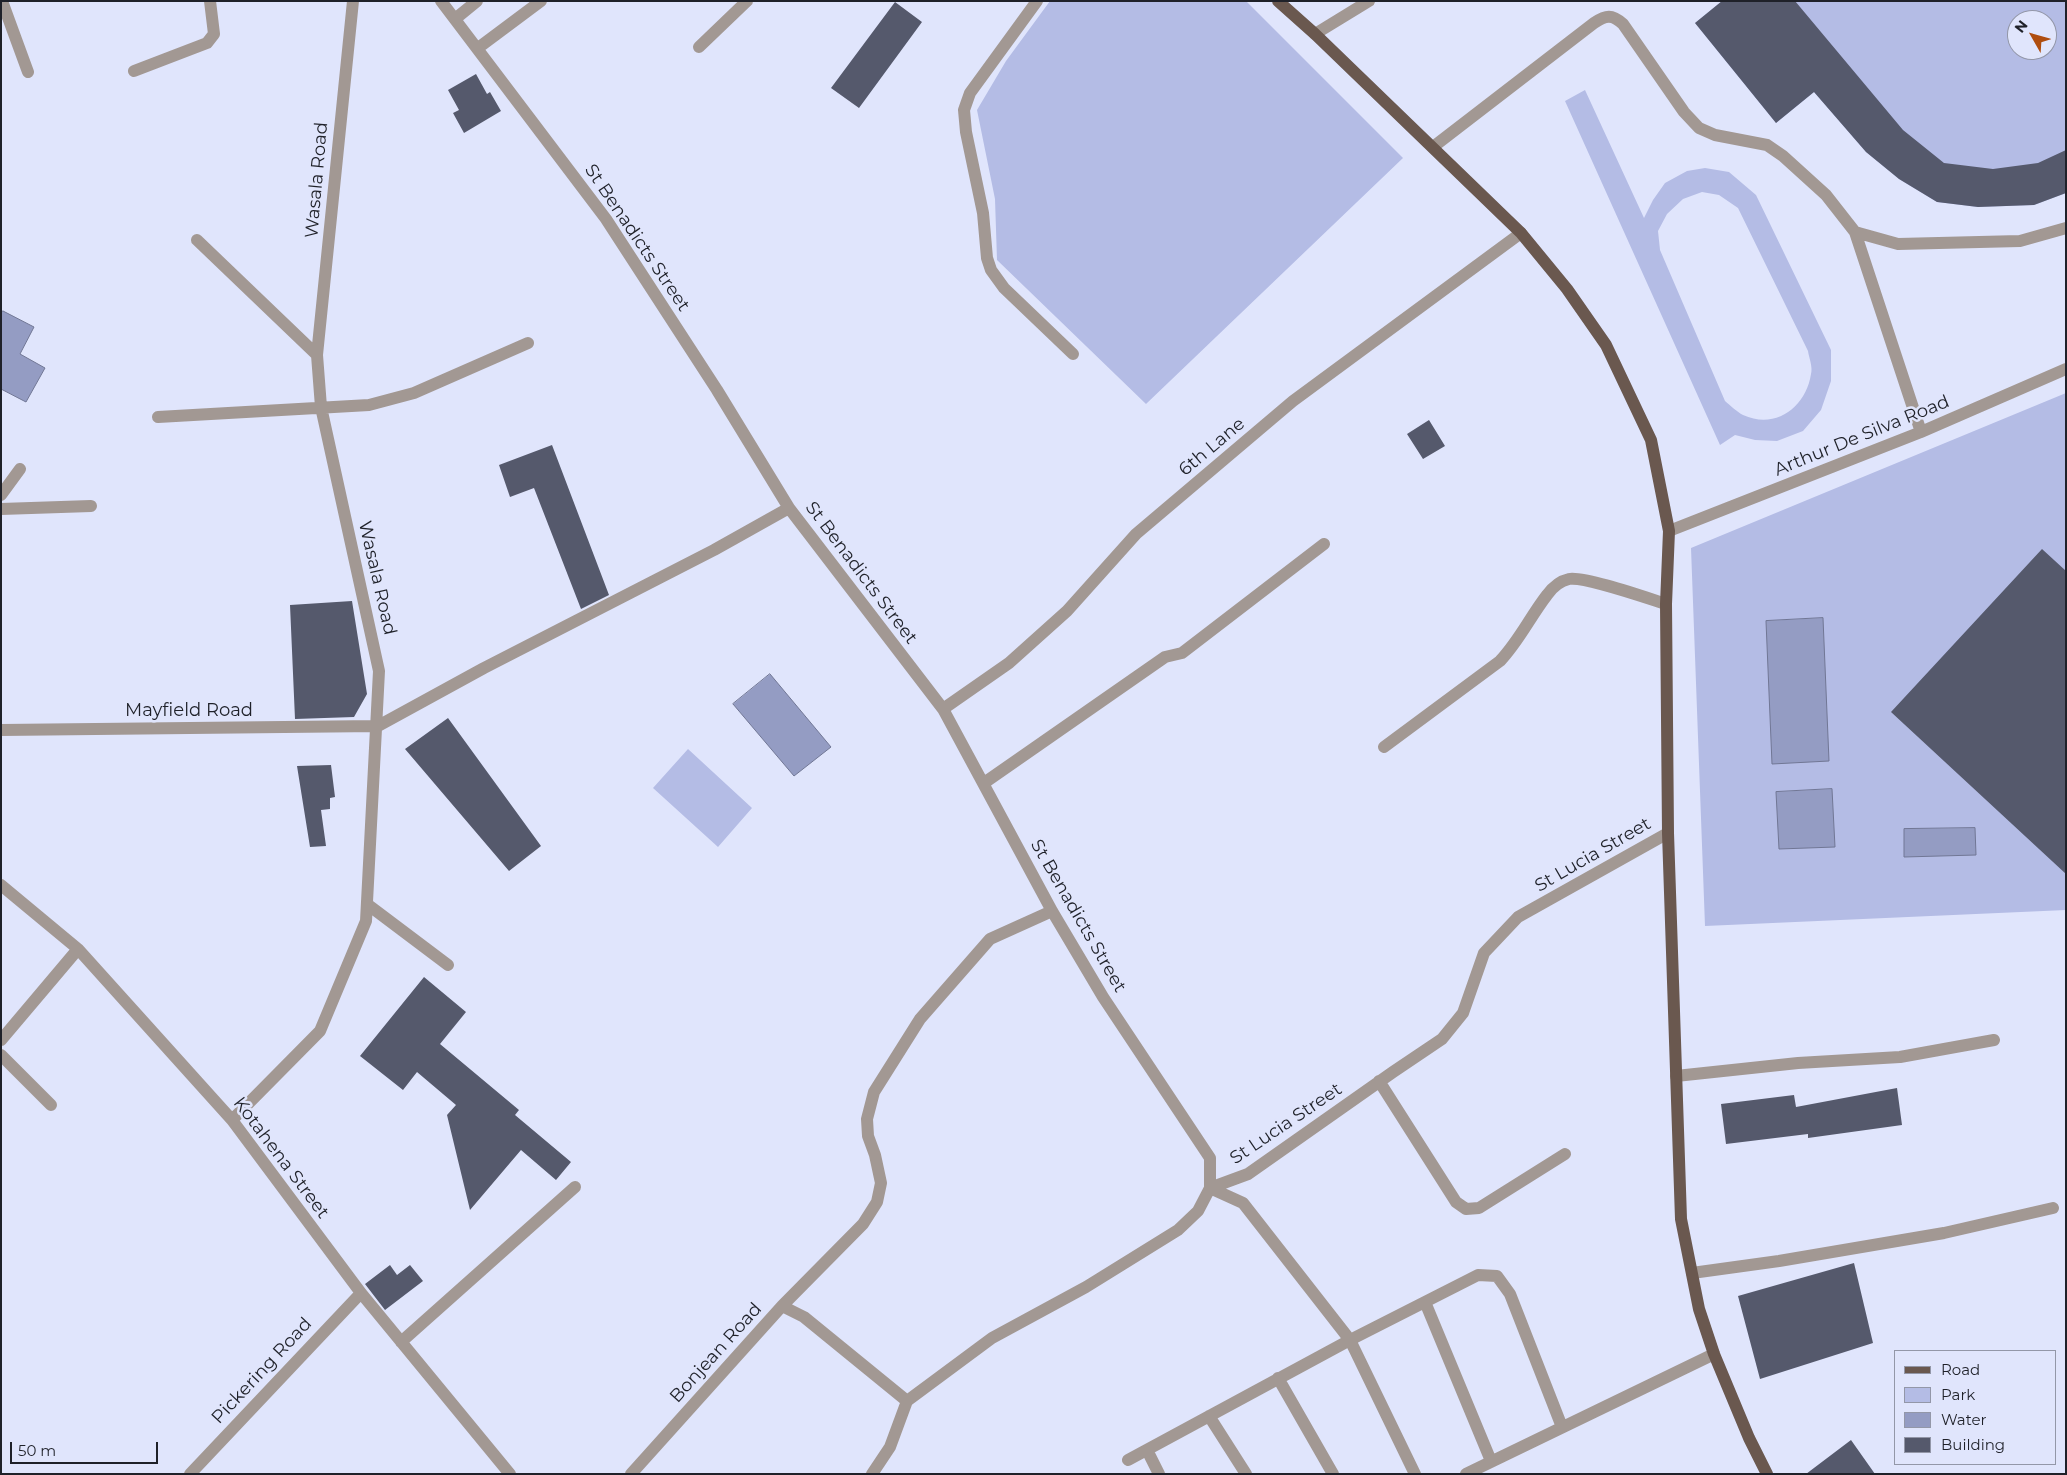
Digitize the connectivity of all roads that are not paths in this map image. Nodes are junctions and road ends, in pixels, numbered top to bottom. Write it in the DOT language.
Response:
graph roads {
  1 [pos="2,1"];
  2 [pos="210,1"];
  3 [pos="441,1"];
  4 [pos="477,1"];
  5 [pos="541,1"];
  6 [pos="747,1"];
  7 [pos="1036,1"];
  8 [pos="1278,1"];
  9 [pos="1369,1"];
  10 [pos="349,5"];
  11 [pos="455,19"];
  12 [pos="1315,34"];
  13 [pos="699,47"];
  14 [pos="478,48"];
  15 [pos="134,71"];
  16 [pos="28,72"];
  17 [pos="1433,147"];
  18 [pos="2066,228"];
  19 [pos="1855,232"];
  20 [pos="1521,233"];
  21 [pos="197,240"];
  22 [pos="528,343"];
  23 [pos="1073,354"];
  24 [pos="317,356"];
  25 [pos="2066,369"];
  26 [pos="321,408"];
  27 [pos="158,417"];
  28 [pos="1921,432"];
  29 [pos="20,469"];
  30 [pos="1,495"];
  31 [pos="91,506"];
  32 [pos="789,508"];
  33 [pos="1,509"];
  34 [pos="1670,531"];
  35 [pos="1324,544"];
  36 [pos="1666,604"];
  37 [pos="943,709"];
  38 [pos="378,726"];
  39 [pos="1,730"];
  40 [pos="1384,747"];
  41 [pos="984,782"];
  42 [pos="1668,832"];
  43 [pos="1,885"];
  44 [pos="367,904"];
  45 [pos="1052,910"];
  46 [pos="78,949"];
  47 [pos="448,965"];
  48 [pos="1,1040"];
  49 [pos="1994,1040"];
  50 [pos="1,1055"];
  51 [pos="1676,1076"];
  52 [pos="1379,1081"];
  53 [pos="51,1105"];
  54 [pos="232,1120"];
  55 [pos="1565,1154"];
  56 [pos="575,1187"];
  57 [pos="1210,1188"];
  58 [pos="2053,1208"];
  59 [pos="1692,1273"];
  60 [pos="361,1293"];
  61 [pos="1425,1302"];
  62 [pos="782,1306"];
  63 [pos="1350,1340"];
  64 [pos="401,1342"];
  65 [pos="1714,1354"];
  66 [pos="1278,1378"];
  67 [pos="907,1401"];
  68 [pos="1209,1416"];
  69 [pos="1562,1427"];
  70 [pos="1147,1450"];
  71 [pos="1128,1460"];
  72 [pos="1491,1461"];
  73 [pos="190,1474"];
  74 [pos="510,1474"];
  75 [pos="630,1474"];
  76 [pos="872,1474"];
  77 [pos="1159,1474"];
  78 [pos="1246,1474"];
  79 [pos="1333,1474"];
  80 [pos="1415,1474"];
  81 [pos="1466,1474"];
  82 [pos="1767,1474"];
  1 -- 16 [label="street"];
  2 -- 15 [label="street"];
  3 -- 11 [label="street, St Benadicts Street"];
  4 -- 11 [label="street"];
  5 -- 14 [label="street"];
  6 -- 13 [label="street"];
  7 -- 23 [label="street"];
  8 -- 12 [label="main road"];
  9 -- 12 [label="street"];
  10 -- 24 [label="street, Wasala Road"];
  11 -- 14 [label="street, St Benadicts Street"];
  12 -- 17 [label="main road"];
  14 -- 32 [label="street, St Benadicts Street"];
  17 -- 19 [label="street"];
  17 -- 20 [label="main road"];
  18 -- 19 [label="street"];
  19 -- 28 [label="street"];
  20 -- 34 [label="main road"];
  20 -- 37 [label="street, 6th Lane"];
  21 -- 24 [label="street"];
  22 -- 26 [label="street"];
  24 -- 26 [label="street, Wasala Road"];
  25 -- 28 [label="street, Arthur De Silva Road"];
  26 -- 27 [label="street"];
  26 -- 38 [label="street, Wasala Road"];
  28 -- 34 [label="street, Arthur De Silva Road"];
  29 -- 30 [label="street"];
  31 -- 33 [label="street"];
  32 -- 37 [label="street, St Benadicts Street"];
  32 -- 38 [label="street"];
  34 -- 36 [label="main road"];
  35 -- 41 [label="street"];
  36 -- 40 [label="street"];
  36 -- 42 [label="main road"];
  37 -- 41 [label="street, St Benadicts Street"];
  38 -- 39 [label="street, Mayfield Road"];
  38 -- 44 [label="street, Wasala Road"];
  41 -- 45 [label="street, St Benadicts Street"];
  42 -- 51 [label="main road"];
  42 -- 52 [label="street, St Lucia Street"];
  43 -- 46 [label="street, Kotahena Street"];
  44 -- 47 [label="street"];
  44 -- 54 [label="street, Wasala Road"];
  45 -- 57 [label="street, St Benadicts Street"];
  45 -- 62 [label="street"];
  46 -- 48 [label="street"];
  46 -- 54 [label="street, Kotahena Street"];
  49 -- 51 [label="street"];
  50 -- 53 [label="street"];
  51 -- 59 [label="main road"];
  52 -- 55 [label="street"];
  52 -- 57 [label="street, St Lucia Street"];
  54 -- 60 [label="street, Kotahena Street"];
  56 -- 64 [label="street"];
  57 -- 63 [label="street"];
  57 -- 67 [label="street"];
  58 -- 59 [label="street"];
  59 -- 65 [label="main road"];
  60 -- 64 [label="street, Kotahena Street"];
  60 -- 73 [label="street, Pickering Road"];
  61 -- 63 [label="street"];
  61 -- 69 [label="street"];
  61 -- 72 [label="street"];
  62 -- 67 [label="street, Bonjean Road"];
  62 -- 75 [label="street, Bonjean Road"];
  63 -- 66 [label="street"];
  63 -- 80 [label="street"];
  64 -- 74 [label="street, Kotahena Street"];
  65 -- 69 [label="street"];
  65 -- 82 [label="main road"];
  66 -- 68 [label="street"];
  66 -- 79 [label="street"];
  67 -- 76 [label="street"];
  68 -- 70 [label="street"];
  68 -- 78 [label="street"];
  69 -- 72 [label="street"];
  70 -- 71 [label="street"];
  70 -- 77 [label="street"];
  72 -- 81 [label="street"];
}
